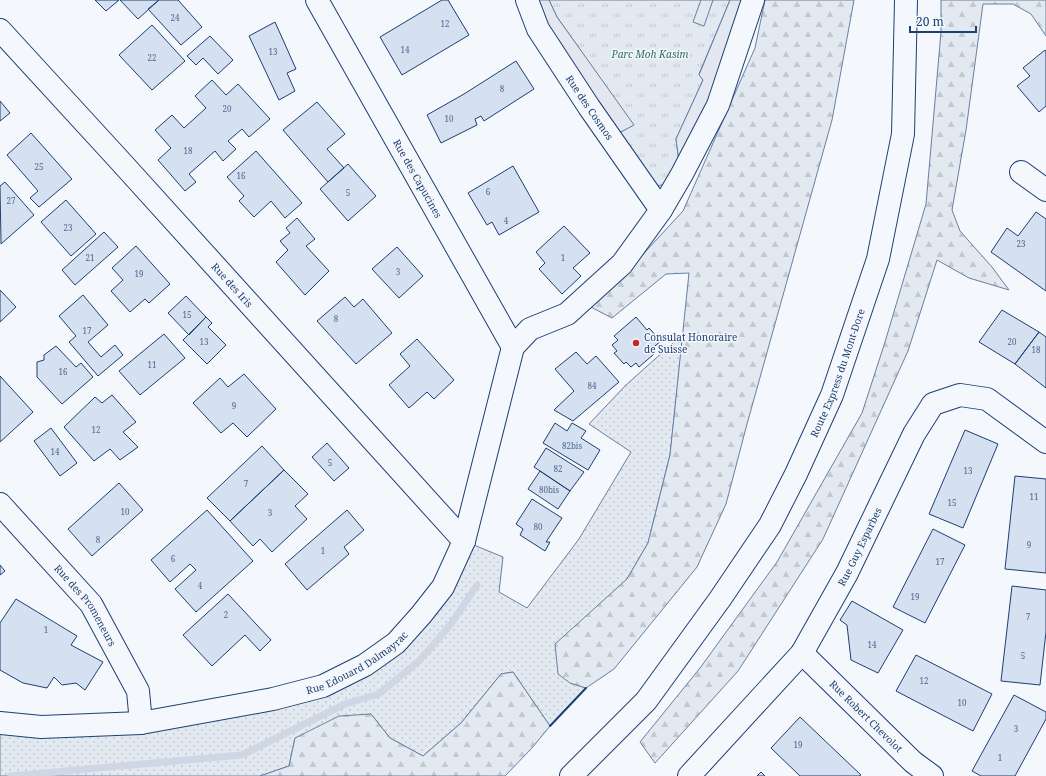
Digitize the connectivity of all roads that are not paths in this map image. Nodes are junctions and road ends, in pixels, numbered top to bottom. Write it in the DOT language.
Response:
graph roads {
  1 [pos="527,0"];
  2 [pos="753,0"];
  3 [pos="906,0"];
  4 [pos="323,3"];
  5 [pos="0,30"];
  6 [pos="1020,172"];
  7 [pos="1046,190"];
  8 [pos="661,210"];
  9 [pos="512,347"];
  10 [pos="1046,442"];
  11 [pos="0,504"];
  12 [pos="464,541"];
  13 [pos="802,654"];
  14 [pos="0,723"];
  15 [pos="141,723"];
  16 [pos="572,775"];
  17 [pos="689,776"];
  18 [pos="932,776"];
  1 -- 8 [label="street, Rue des Cosmos"];
  2 -- 8 [label="street"];
  3 -- 16 [label="street, Route Express du Mont-Dore"];
  4 -- 9 [label="street, Rue des Capucines"];
  5 -- 12 [label="street, Rue des Iris"];
  6 -- 7 [label="street"];
  8 -- 9 [label="street"];
  9 -- 12 [label="street, Rue Edouard Dalmayrac"];
  10 -- 13 [label="street, Rue Guy Esparbes"];
  11 -- 15 [label="street, Rue des Promeneurs"];
  12 -- 15 [label="street, Rue Edouard Dalmayrac"];
  13 -- 17 [label="street, Rue Guy Esparbes"];
  13 -- 18 [label="street, Rue Robert Chevolot"];
  14 -- 15 [label="street, Rue Edouard Dalmayrac"];
}
